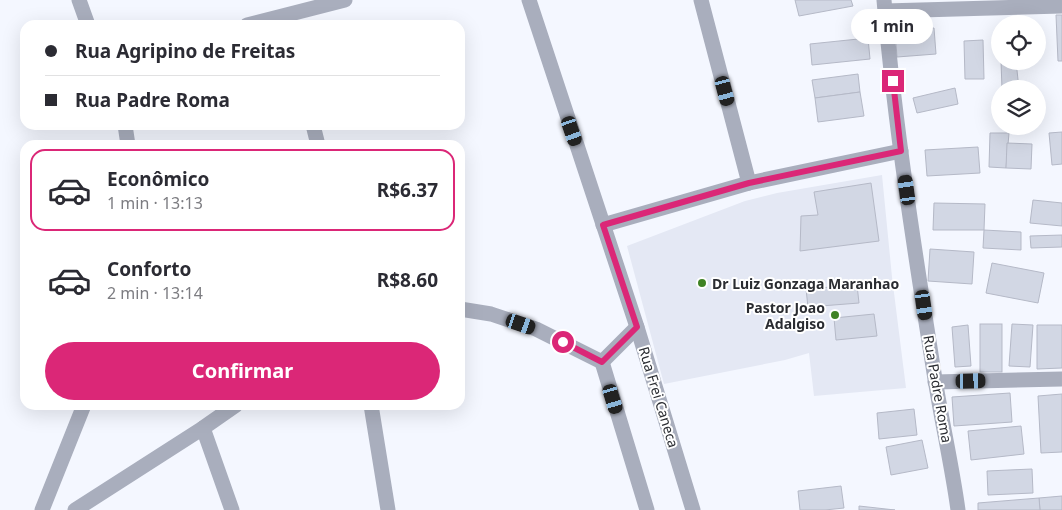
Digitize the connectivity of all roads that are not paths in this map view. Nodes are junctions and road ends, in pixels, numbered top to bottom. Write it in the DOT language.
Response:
graph roads {
  1 [pos="79,0"];
  2 [pos="345,0"];
  3 [pos="529,0"];
  4 [pos="701,0"];
  5 [pos="885,5"];
  6 [pos="1062,6"];
  7 [pos="86,20"];
  8 [pos="289,20"];
  9 [pos="901,151"];
  10 [pos="749,183"];
  11 [pos="603,225"];
  12 [pos="465,310"];
  13 [pos="637,327"];
  14 [pos="602,362"];
  15 [pos="1062,380"];
  16 [pos="935,382"];
  17 [pos="82,410"];
  18 [pos="229,410"];
  19 [pos="372,410"];
  20 [pos="203,428"];
  21 [pos="42,510"];
  22 [pos="75,510"];
  23 [pos="232,510"];
  24 [pos="388,510"];
  25 [pos="647,510"];
  26 [pos="693,510"];
  27 [pos="958,510"];
  1 -- 7 [label="street"];
  2 -- 8 [label="street"];
  3 -- 11 [label="street, Rua Frei Caneca"];
  4 -- 10 [label="street"];
  5 -- 6 [label="street"];
  5 -- 9 [label="street, Rua Padre Roma"];
  9 -- 10 [label="street"];
  9 -- 16 [label="street, Rua Padre Roma"];
  10 -- 11 [label="street"];
  11 -- 13 [label="street, Rua Frei Caneca"];
  12 -- 14 [label="street"];
  13 -- 14 [label="street"];
  13 -- 26 [label="street, Rua Frei Caneca"];
  14 -- 25 [label="street"];
  15 -- 16 [label="street"];
  16 -- 27 [label="street, Rua Padre Roma"];
  17 -- 21 [label="street"];
  18 -- 20 [label="street"];
  19 -- 24 [label="street"];
  20 -- 22 [label="street"];
  20 -- 23 [label="street"];
}
